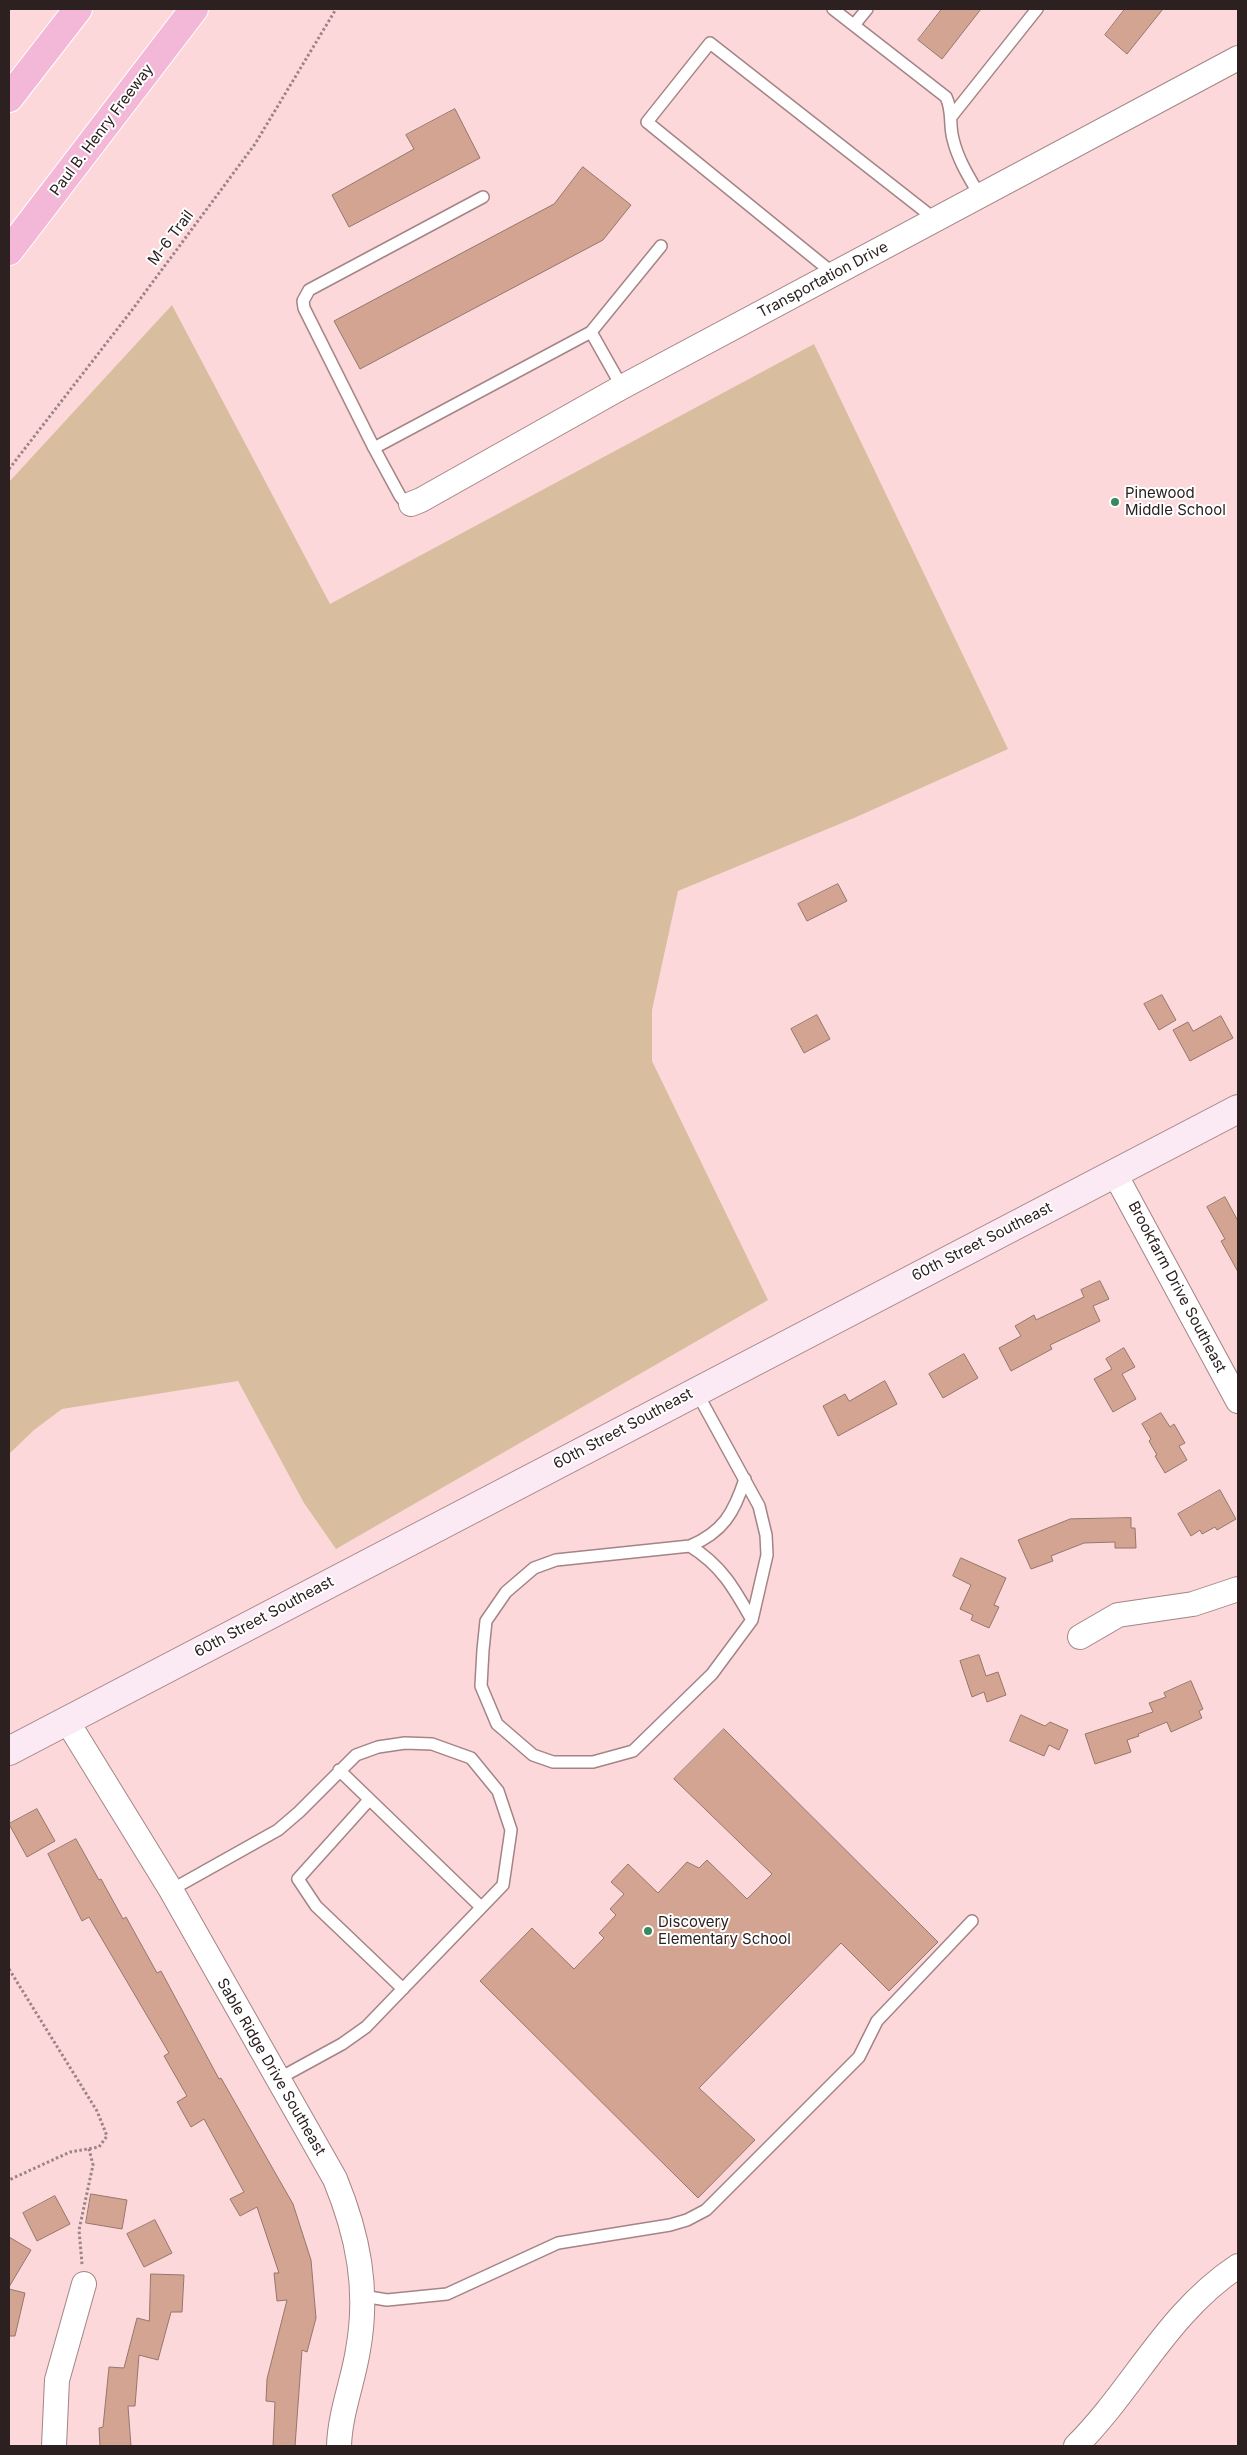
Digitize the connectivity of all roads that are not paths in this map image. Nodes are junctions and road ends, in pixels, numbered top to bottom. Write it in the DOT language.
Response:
graph roads {
  1 [pos="78,9"];
  2 [pos="194,9"];
  3 [pos="832,9"];
  4 [pos="867,9"];
  5 [pos="1038,9"];
  6 [pos="854,25"];
  7 [pos="1238,58"];
  8 [pos="9,98"];
  9 [pos="952,117"];
  10 [pos="980,196"];
  11 [pos="483,197"];
  12 [pos="936,220"];
  13 [pos="661,246"];
  14 [pos="9,251"];
  15 [pos="834,274"];
  16 [pos="591,332"];
  17 [pos="622,387"];
  18 [pos="374,448"];
  19 [pos="411,504"];
  20 [pos="1238,1109"];
  21 [pos="1115,1174"];
  22 [pos="696,1391"];
  23 [pos="1238,1401"];
  24 [pos="744,1479"];
  25 [pos="690,1546"];
  26 [pos="1238,1589"];
  27 [pos="752,1620"];
  28 [pos="1080,1637"];
  29 [pos="67,1721"];
  30 [pos="9,1751"];
  31 [pos="339,1770"];
  32 [pos="369,1800"];
  33 [pos="171,1890"];
  34 [pos="482,1908"];
  35 [pos="972,1921"];
  36 [pos="403,1989"];
  37 [pos="278,2079"];
  38 [pos="1238,2266"];
  39 [pos="84,2284"];
  40 [pos="363,2296"];
  41 [pos="54,2446"];
  42 [pos="339,2446"];
  43 [pos="1076,2446"];
  1 -- 8 [label="highway"];
  2 -- 14 [label="highway, Paul B. Henry Freeway"];
  3 -- 6 [label="lane"];
  4 -- 6 [label="lane"];
  5 -- 9 [label="lane"];
  6 -- 9 [label="lane"];
  7 -- 10 [label="street, Transportation Drive"];
  9 -- 10 [label="lane"];
  10 -- 12 [label="street, Transportation Drive"];
  11 -- 18 [label="lane"];
  12 -- 15 [label="street, Transportation Drive"];
  12 -- 15 [label="lane"];
  13 -- 16 [label="lane"];
  15 -- 17 [label="street, Transportation Drive"];
  16 -- 17 [label="lane"];
  16 -- 18 [label="lane"];
  17 -- 19 [label="street, Transportation Drive"];
  18 -- 19 [label="lane"];
  20 -- 21 [label="main road, 60th Street Southeast"];
  21 -- 22 [label="main road, 60th Street Southeast"];
  21 -- 23 [label="street, Brookfarm Drive Southeast"];
  22 -- 24 [label="lane"];
  22 -- 29 [label="main road, 60th Street Southeast"];
  24 -- 25 [label="lane"];
  24 -- 27 [label="lane"];
  25 -- 27 [label="lane"];
  25 -- 27 [label="lane"];
  26 -- 28 [label="street"];
  29 -- 30 [label="main road, 60th Street Southeast"];
  29 -- 33 [label="street, Sable Ridge Drive Southeast"];
  31 -- 32 [label="lane"];
  31 -- 33 [label="lane"];
  31 -- 34 [label="lane"];
  32 -- 34 [label="lane"];
  32 -- 36 [label="lane"];
  33 -- 37 [label="street, Sable Ridge Drive Southeast"];
  34 -- 36 [label="lane"];
  35 -- 40 [label="lane"];
  36 -- 37 [label="lane"];
  37 -- 40 [label="street, Sable Ridge Drive Southeast"];
  38 -- 43 [label="street"];
  39 -- 41 [label="street"];
  40 -- 42 [label="street, Sable Ridge Drive Southeast"];
}
